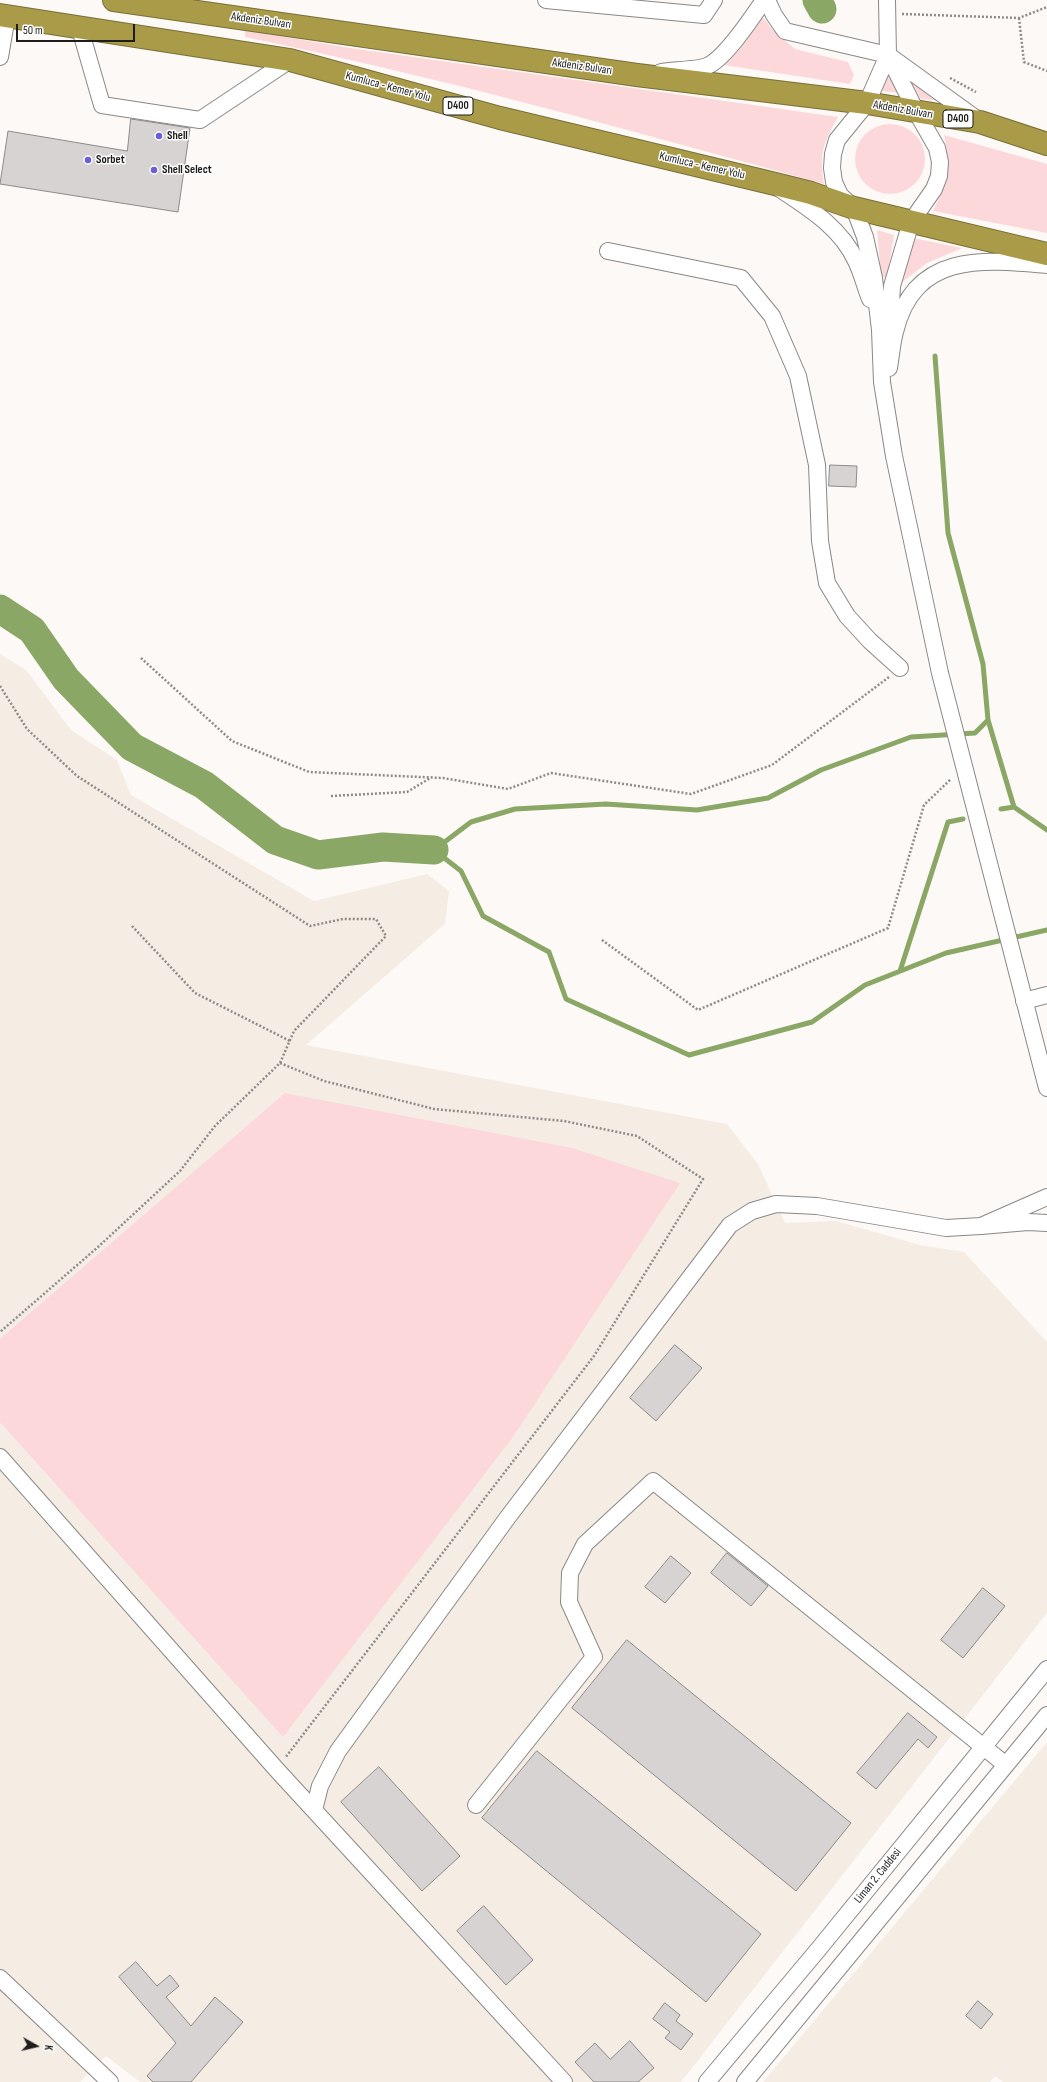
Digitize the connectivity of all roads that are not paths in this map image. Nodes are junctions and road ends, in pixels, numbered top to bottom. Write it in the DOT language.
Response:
graph roads {
  1 [pos="114,0"];
  2 [pos="546,0"];
  3 [pos="714,0"];
  4 [pos="764,0"];
  5 [pos="767,0"];
  6 [pos="887,7"];
  7 [pos="4,16"];
  8 [pos="80,29"];
  9 [pos="888,55"];
  10 [pos="0,57"];
  11 [pos="290,60"];
  12 [pos="638,75"];
  13 [pos="867,103"];
  14 [pos="917,113"];
  15 [pos="980,122"];
  16 [pos="1047,144"];
  17 [pos="771,183"];
  18 [pos="854,208"];
  19 [pos="911,222"];
  20 [pos="608,251"];
  21 [pos="1047,254"];
  22 [pos="1047,265"];
  23 [pos="880,330"];
  24 [pos="890,368"];
  25 [pos="894,456"];
  26 [pos="900,668"];
  27 [pos="1047,995"];
  28 [pos="1024,1001"];
  29 [pos="1047,1088"];
  30 [pos="1047,1197"];
  31 [pos="1047,1223"];
  32 [pos="981,1226"];
  33 [pos="0,1457"];
  34 [pos="1047,1669"];
  35 [pos="1047,1715"];
  36 [pos="982,1747"];
  37 [pos="1006,1765"];
  38 [pos="476,1804"];
  39 [pos="314,1810"];
  40 [pos="0,1978"];
  41 [pos="110,2082"];
  42 [pos="564,2082"];
  43 [pos="707,2082"];
  44 [pos="745,2082"];
  1 -- 12 [label="highway, Akdeniz Bulvarı / D400"];
  2 -- 3 [label="street"];
  4 -- 12 [label="street, D400"];
  5 -- 9 [label="street"];
  6 -- 9 [label="street"];
  7 -- 8 [label="highway, Kumluca - Kemer Yolu / D400"];
  7 -- 10 [label="street"];
  8 -- 11 [label="highway, Kumluca - Kemer Yolu / D400"];
  8 -- 11 [label="street"];
  9 -- 13 [label="street, Kumluca - Kemer Yolu / D400"];
  9 -- 14 [label="street, D400"];
  9 -- 15 [label="street, D400"];
  11 -- 17 [label="highway, Kumluca - Kemer Yolu / D400"];
  12 -- 13 [label="highway, Akdeniz Bulvarı / D400"];
  13 -- 14 [label="highway, Akdeniz Bulvarı / D400"];
  13 -- 18 [label="street, Kumluca - Kemer Yolu / D400"];
  14 -- 15 [label="highway, Akdeniz Bulvarı / D400"];
  14 -- 19 [label="street, D400"];
  15 -- 16 [label="highway, Akdeniz Bulvarı / D400"];
  17 -- 18 [label="highway, Kumluca - Kemer Yolu / D400"];
  17 -- 23 [label="street, Kumluca - Kemer Yolu / D400"];
  18 -- 19 [label="highway, Kumluca - Kemer Yolu / D400"];
  18 -- 23 [label="street, Kumluca - Kemer Yolu / D400"];
  19 -- 21 [label="highway, Kumluca - Kemer Yolu / D400"];
  19 -- 24 [label="street, D400"];
  20 -- 26 [label="street"];
  22 -- 24 [label="street, D400"];
  23 -- 25 [label="street, Kumluca - Kemer Yolu / D400"];
  24 -- 25 [label="street, D400"];
  25 -- 28 [label="street"];
  27 -- 28 [label="street"];
  28 -- 29 [label="street"];
  30 -- 32 [label="street"];
  31 -- 32 [label="street"];
  32 -- 39 [label="street"];
  33 -- 39 [label="street"];
  34 -- 36 [label="street, Liman 2. Caddesi"];
  35 -- 37 [label="street"];
  36 -- 37 [label="street"];
  36 -- 38 [label="street"];
  36 -- 43 [label="street, Liman 2. Caddesi"];
  37 -- 44 [label="street"];
  39 -- 42 [label="street"];
  40 -- 41 [label="street"];
}
